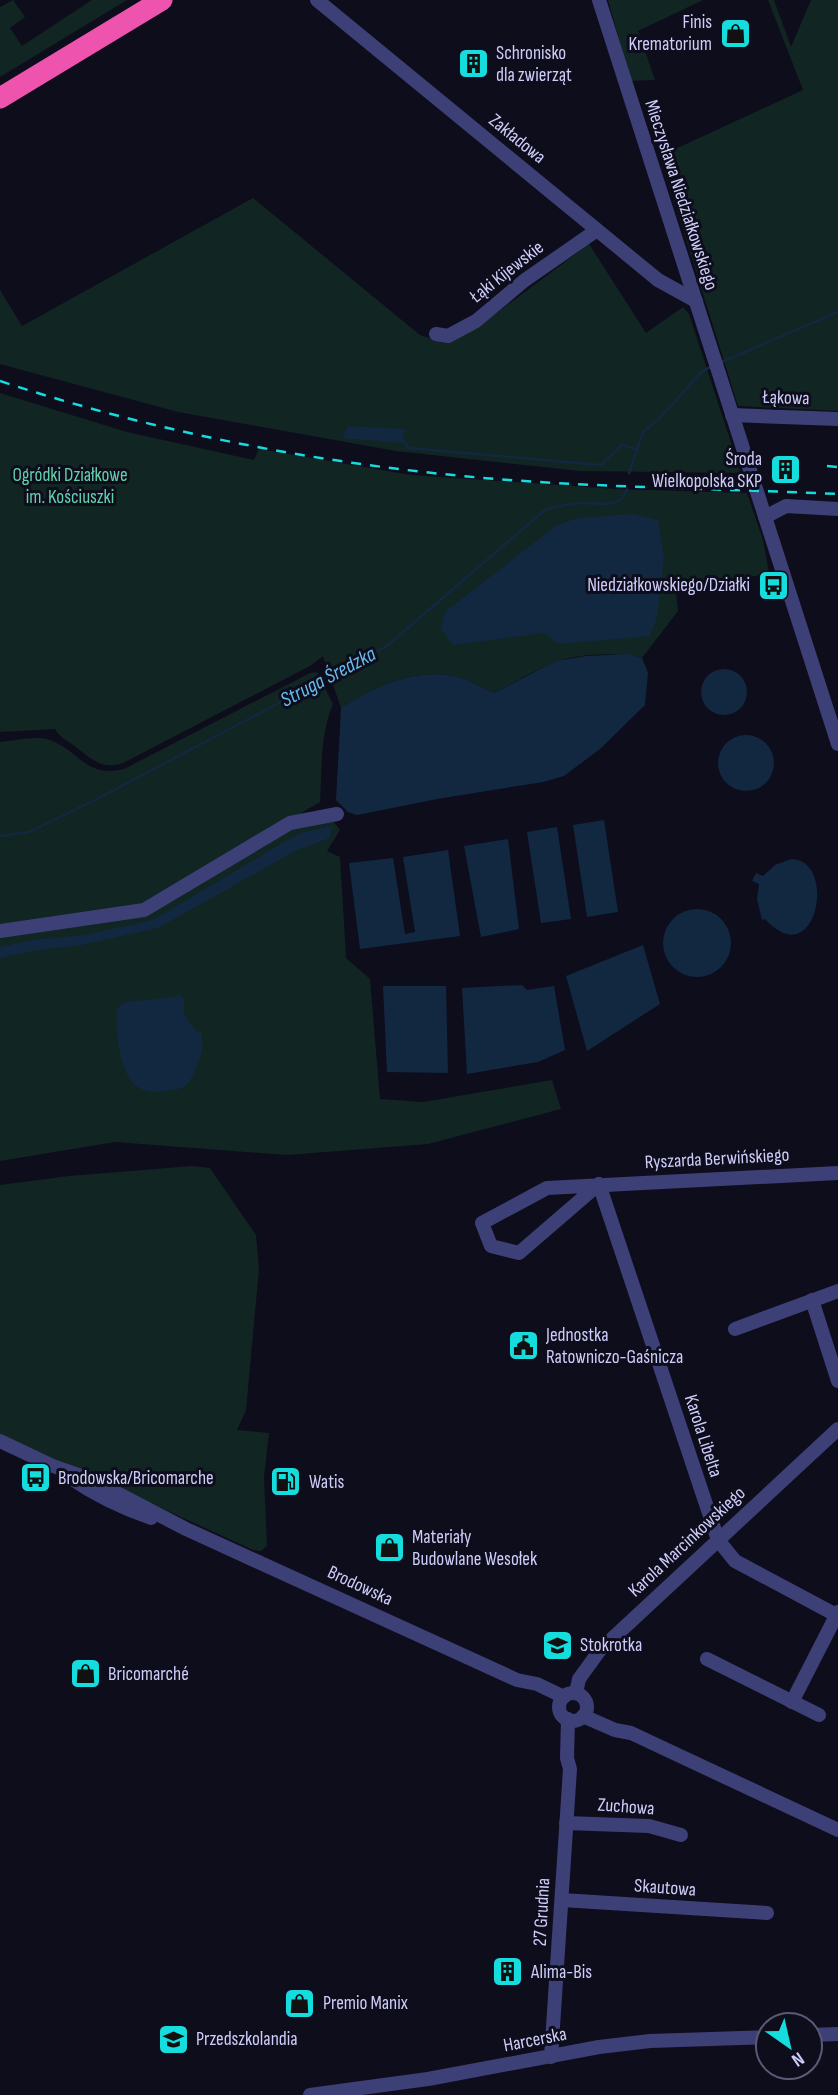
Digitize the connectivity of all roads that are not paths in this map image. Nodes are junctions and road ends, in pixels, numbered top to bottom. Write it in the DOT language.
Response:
graph roads {
  1 [pos="162,0"];
  2 [pos="317,0"];
  3 [pos="600,0"];
  4 [pos="0,98"];
  5 [pos="597,230"];
  6 [pos="696,301"];
  7 [pos="436,334"];
  8 [pos="730,409"];
  9 [pos="838,419"];
  10 [pos="838,509"];
  11 [pos="765,517"];
  12 [pos="838,744"];
  13 [pos="337,814"];
  14 [pos="0,930"];
  15 [pos="838,1173"];
  16 [pos="599,1184"];
  17 [pos="838,1291"];
  18 [pos="811,1300"];
  19 [pos="735,1329"];
  20 [pos="838,1381"];
  21 [pos="838,1429"];
  22 [pos="0,1441"];
  23 [pos="718,1541"];
  24 [pos="837,1614"];
  25 [pos="707,1659"];
  26 [pos="566,1698"];
  27 [pos="792,1702"];
  28 [pos="579,1715"];
  29 [pos="819,1715"];
  30 [pos="566,1823"];
  31 [pos="838,1830"];
  32 [pos="681,1835"];
  33 [pos="562,1900"];
  34 [pos="766,1913"];
  35 [pos="754,2037"];
  36 [pos="551,2057"];
  37 [pos="310,2095"];
  1 -- 4 [label="highway"];
  2 -- 5 [label="street, Zakładowa"];
  3 -- 6 [label="street, Mieczysława Niedziałkowskiego"];
  5 -- 6 [label="street, Zakładowa"];
  5 -- 7 [label="street, Łąki Kijewskie"];
  6 -- 8 [label="street, Mieczysława Niedziałkowskiego"];
  8 -- 9 [label="street, Łąkowa"];
  8 -- 11 [label="street, Mieczysława Niedziałkowskiego"];
  10 -- 11 [label="street"];
  11 -- 12 [label="street, Mieczysława Niedziałkowskiego"];
  13 -- 14 [label="street"];
  15 -- 16 [label="street, Ryszarda Berwińskiego"];
  16 -- 16 [label="street, Ryszarda Berwińskiego"];
  16 -- 23 [label="street, Karola Libelta"];
  17 -- 18 [label="street"];
  18 -- 19 [label="street"];
  18 -- 20 [label="street"];
  21 -- 23 [label="street, Karola Marcinkowskiego"];
  22 -- 26 [label="street, Brodowska"];
  23 -- 24 [label="street"];
  23 -- 26 [label="street, Karola Marcinkowskiego"];
  24 -- 27 [label="street"];
  25 -- 27 [label="street"];
  26 -- 28 [label="street"];
  26 -- 28 [label="street"];
  27 -- 29 [label="street"];
  28 -- 30 [label="street, 27 Grudnia"];
  28 -- 31 [label="street"];
  30 -- 32 [label="street, Zuchowa"];
  30 -- 33 [label="street, 27 Grudnia"];
  33 -- 34 [label="street, Skautowa"];
  33 -- 36 [label="street, 27 Grudnia"];
  35 -- 36 [label="street, Harcerska"];
  36 -- 37 [label="street, Harcerska"];
}
